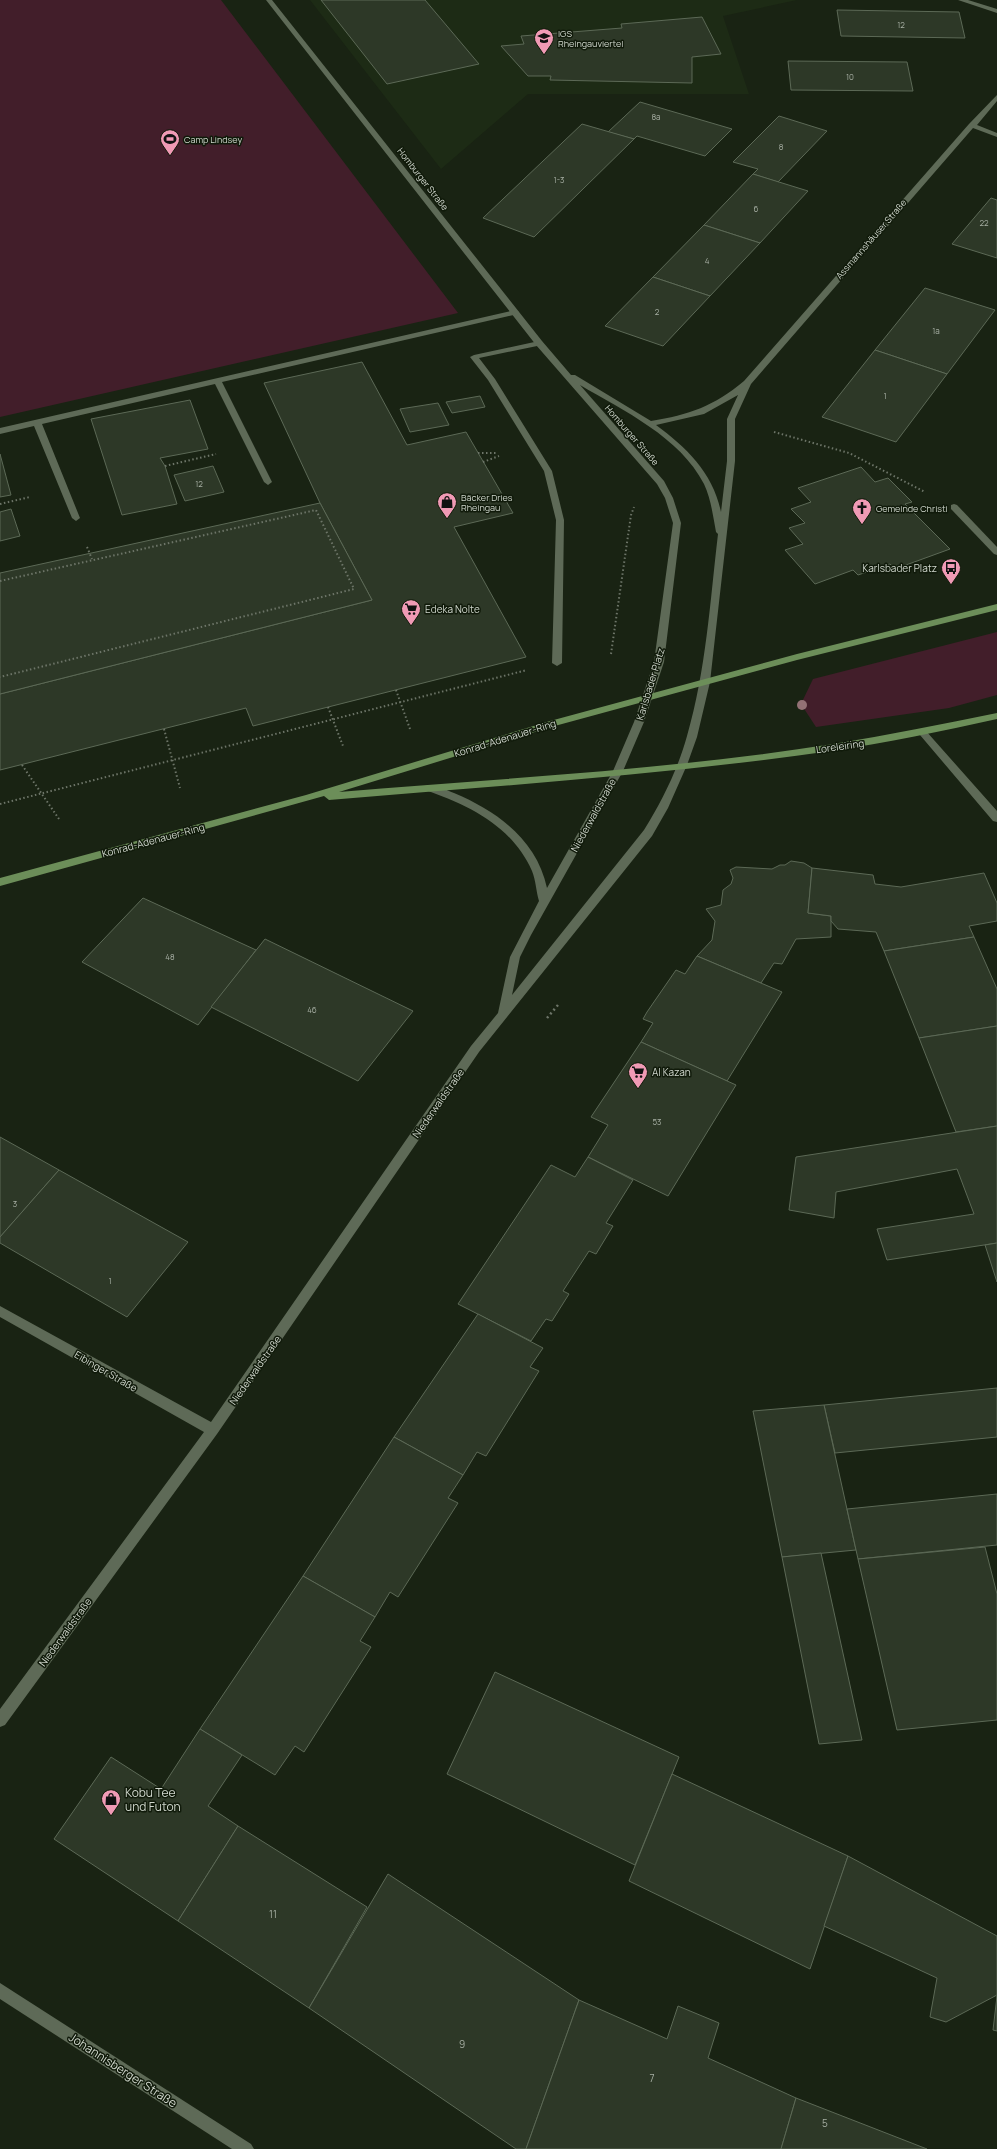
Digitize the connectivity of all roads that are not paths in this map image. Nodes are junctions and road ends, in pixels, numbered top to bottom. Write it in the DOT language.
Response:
graph roads {
  1 [pos="269,0"];
  2 [pos="961,0"];
  3 [pos="997,11"];
  4 [pos="997,97"];
  5 [pos="971,125"];
  6 [pos="997,135"];
  7 [pos="515,312"];
  8 [pos="539,343"];
  9 [pos="561,370"];
  10 [pos="218,382"];
  11 [pos="747,383"];
  12 [pos="37,423"];
  13 [pos="649,424"];
  14 [pos="0,431"];
  15 [pos="268,482"];
  16 [pos="669,498"];
  17 [pos="954,506"];
  18 [pos="76,518"];
  19 [pos="722,548"];
  20 [pos="997,552"];
  21 [pos="997,607"];
  22 [pos="557,663"];
  23 [pos="705,682"];
  24 [pos="648,698"];
  25 [pos="997,716"];
  26 [pos="923,733"];
  27 [pos="682,765"];
  28 [pos="618,771"];
  29 [pos="428,788"];
  30 [pos="306,798"];
  31 [pos="997,818"];
  32 [pos="0,882"];
  33 [pos="544,900"];
  34 [pos="503,1015"];
  35 [pos="0,1311"];
  36 [pos="214,1430"];
  37 [pos="0,1720"];
  38 [pos="0,1990"];
  39 [pos="246,2149"];
  1 -- 7 [label="street, Homburger Straße"];
  2 -- 3 [label="street"];
  4 -- 5 [label="street, Assmannshäuser Straße"];
  5 -- 6 [label="street"];
  5 -- 11 [label="street, Assmannshäuser Straße"];
  7 -- 8 [label="street, Homburger Straße"];
  7 -- 10 [label="street"];
  8 -- 9 [label="street, Homburger Straße"];
  8 -- 22 [label="street"];
  9 -- 13 [label="street, Homburger Straße"];
  9 -- 16 [label="street, Homburger Straße"];
  10 -- 12 [label="street"];
  10 -- 15 [label="street"];
  11 -- 13 [label="street, Assmannshäuser Straße"];
  11 -- 19 [label="street, Assmannshäuser Straße"];
  12 -- 14 [label="street"];
  12 -- 18 [label="street"];
  13 -- 19 [label="street, Homburger Straße"];
  16 -- 24 [label="street, Karlsbader Platz"];
  17 -- 20 [label="street"];
  19 -- 23 [label="street"];
  21 -- 23 [label="main road"];
  23 -- 24 [label="main road, Konrad-Adenauer-Ring"];
  23 -- 27 [label="street"];
  24 -- 28 [label="street, Karlsbader Platz"];
  24 -- 30 [label="main road, Konrad-Adenauer-Ring"];
  25 -- 26 [label="main road, Loreleiring"];
  26 -- 27 [label="main road, Loreleiring"];
  26 -- 31 [label="street"];
  27 -- 28 [label="main road, Konrad-Adenauer-Ring"];
  27 -- 34 [label="street, Niederwaldstraße"];
  28 -- 29 [label="main road, Konrad-Adenauer-Ring"];
  28 -- 33 [label="street, Niederwaldstraße"];
  29 -- 30 [label="main road, Konrad-Adenauer-Ring"];
  29 -- 33 [label="street"];
  30 -- 32 [label="main road, Konrad-Adenauer-Ring"];
  33 -- 34 [label="street, Niederwaldstraße"];
  34 -- 36 [label="street, Niederwaldstraße"];
  35 -- 36 [label="street, Eibinger Straße"];
  36 -- 37 [label="street, Niederwaldstraße"];
  38 -- 39 [label="street, Johannisberger Straße"];
}
